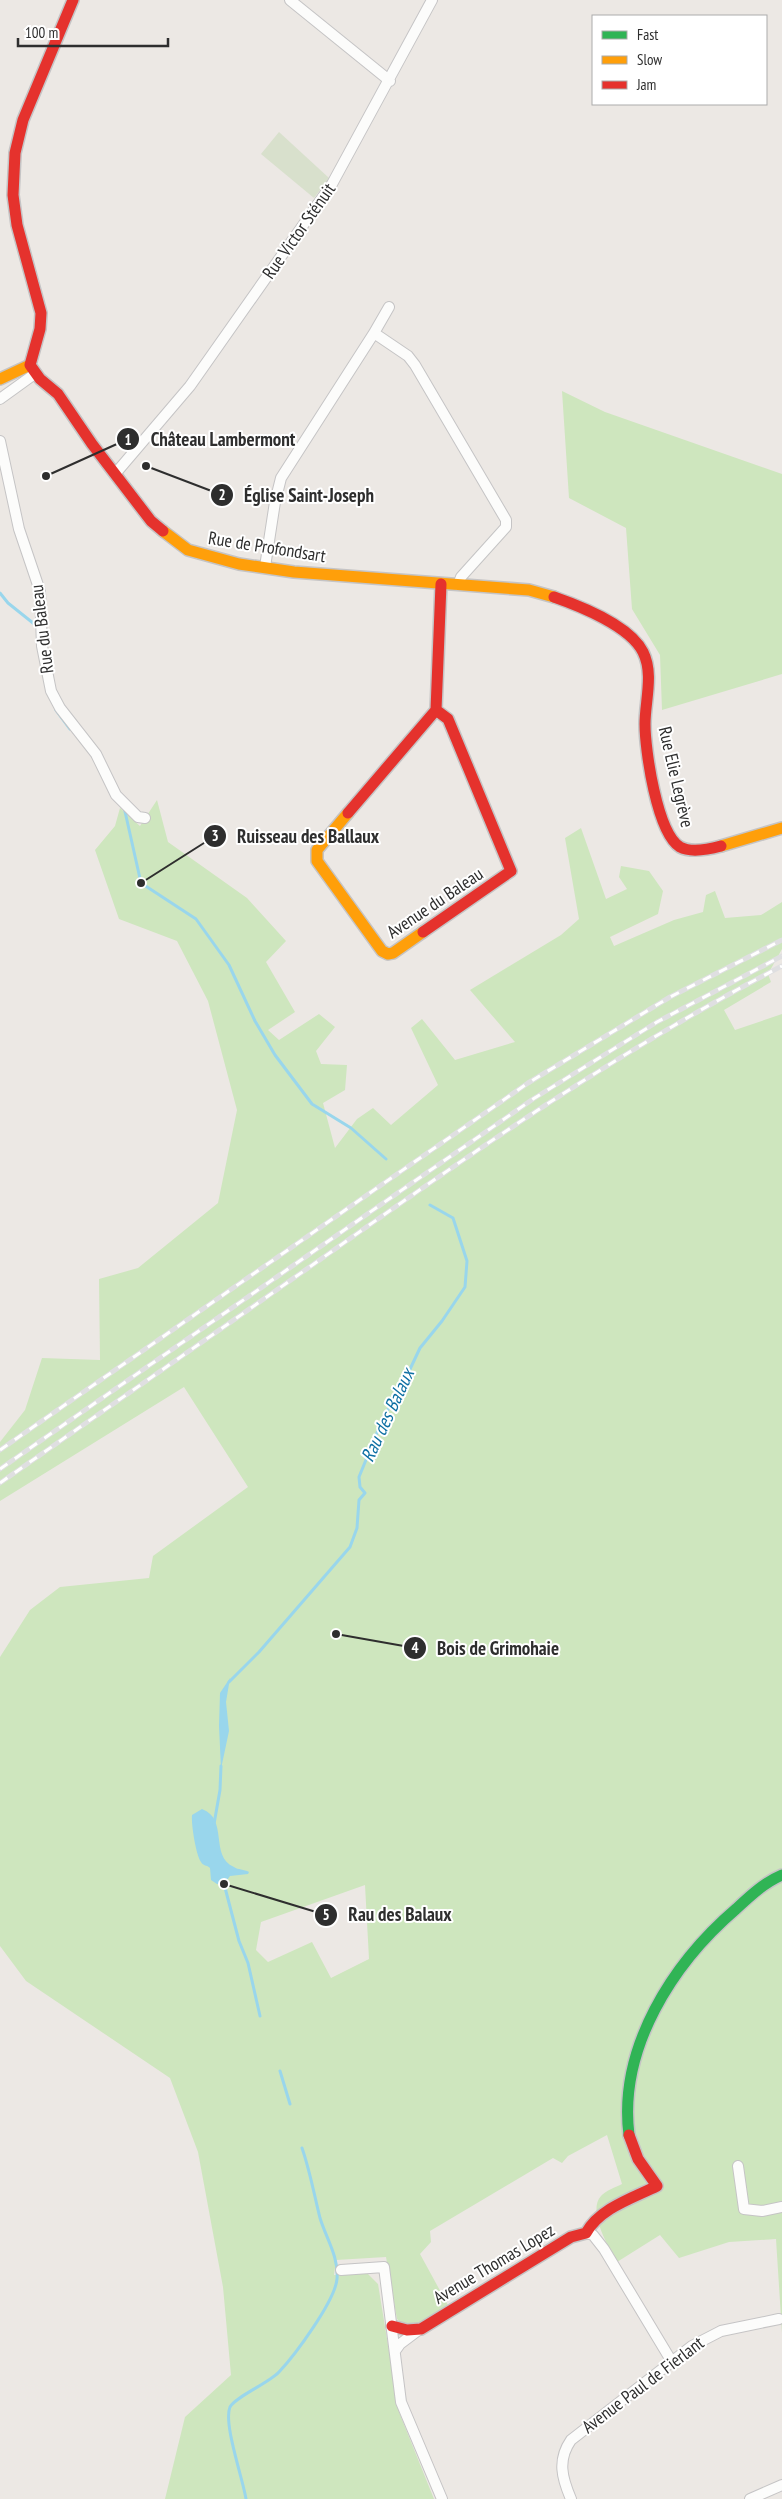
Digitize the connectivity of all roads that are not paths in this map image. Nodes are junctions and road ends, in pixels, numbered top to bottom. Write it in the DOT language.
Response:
graph roads {
  1 [pos="73,0"];
  2 [pos="290,0"];
  3 [pos="432,0"];
  4 [pos="390,81"];
  5 [pos="389,307"];
  6 [pos="374,333"];
  7 [pos="33,369"];
  8 [pos="0,379"];
  9 [pos="0,399"];
  10 [pos="0,441"];
  11 [pos="115,474"];
  12 [pos="265,567"];
  13 [pos="407,581"];
  14 [pos="441,584"];
  15 [pos="458,585"];
  16 [pos="436,710"];
  17 [pos="145,818"];
  18 [pos="782,828"];
  19 [pos="782,1874"];
  20 [pos="738,2166"];
  21 [pos="782,2207"];
  22 [pos="586,2233"];
  23 [pos="341,2270"];
  24 [pos="779,2319"];
  25 [pos="392,2326"];
  26 [pos="421,2329"];
  27 [pos="395,2351"];
  28 [pos="672,2362"];
  29 [pos="782,2485"];
  30 [pos="442,2499"];
  31 [pos="571,2499"];
  32 [pos="750,2499"];
  1 -- 7 [label="street"];
  2 -- 4 [label="street"];
  3 -- 4 [label="street, Rue Victor Sténuit"];
  4 -- 11 [label="street, Rue Victor Sténuit"];
  5 -- 6 [label="street"];
  6 -- 12 [label="street"];
  6 -- 15 [label="street"];
  7 -- 8 [label="street"];
  7 -- 9 [label="street"];
  7 -- 11 [label="street, Rue de Profondsart"];
  10 -- 17 [label="street, Rue du Baleau"];
  11 -- 12 [label="street, Rue de Profondsart"];
  12 -- 13 [label="street, Rue de Profondsart"];
  13 -- 14 [label="street, Rue Elie Legrève"];
  14 -- 15 [label="street, Rue Elie Legrève"];
  14 -- 16 [label="street"];
  15 -- 18 [label="street, Rue Elie Legrève"];
  16 -- 16 [label="street, Avenue du Baleau"];
  19 -- 22 [label="street"];
  20 -- 21 [label="street"];
  22 -- 26 [label="street, Avenue Thomas Lopez"];
  22 -- 28 [label="street"];
  23 -- 25 [label="street"];
  24 -- 28 [label="street, Avenue Paul de Fierlant"];
  25 -- 26 [label="street"];
  25 -- 27 [label="street"];
  26 -- 27 [label="street, Avenue Thomas Lopez"];
  27 -- 30 [label="street"];
  28 -- 31 [label="street, Avenue Paul de Fierlant"];
  29 -- 32 [label="street"];
}
